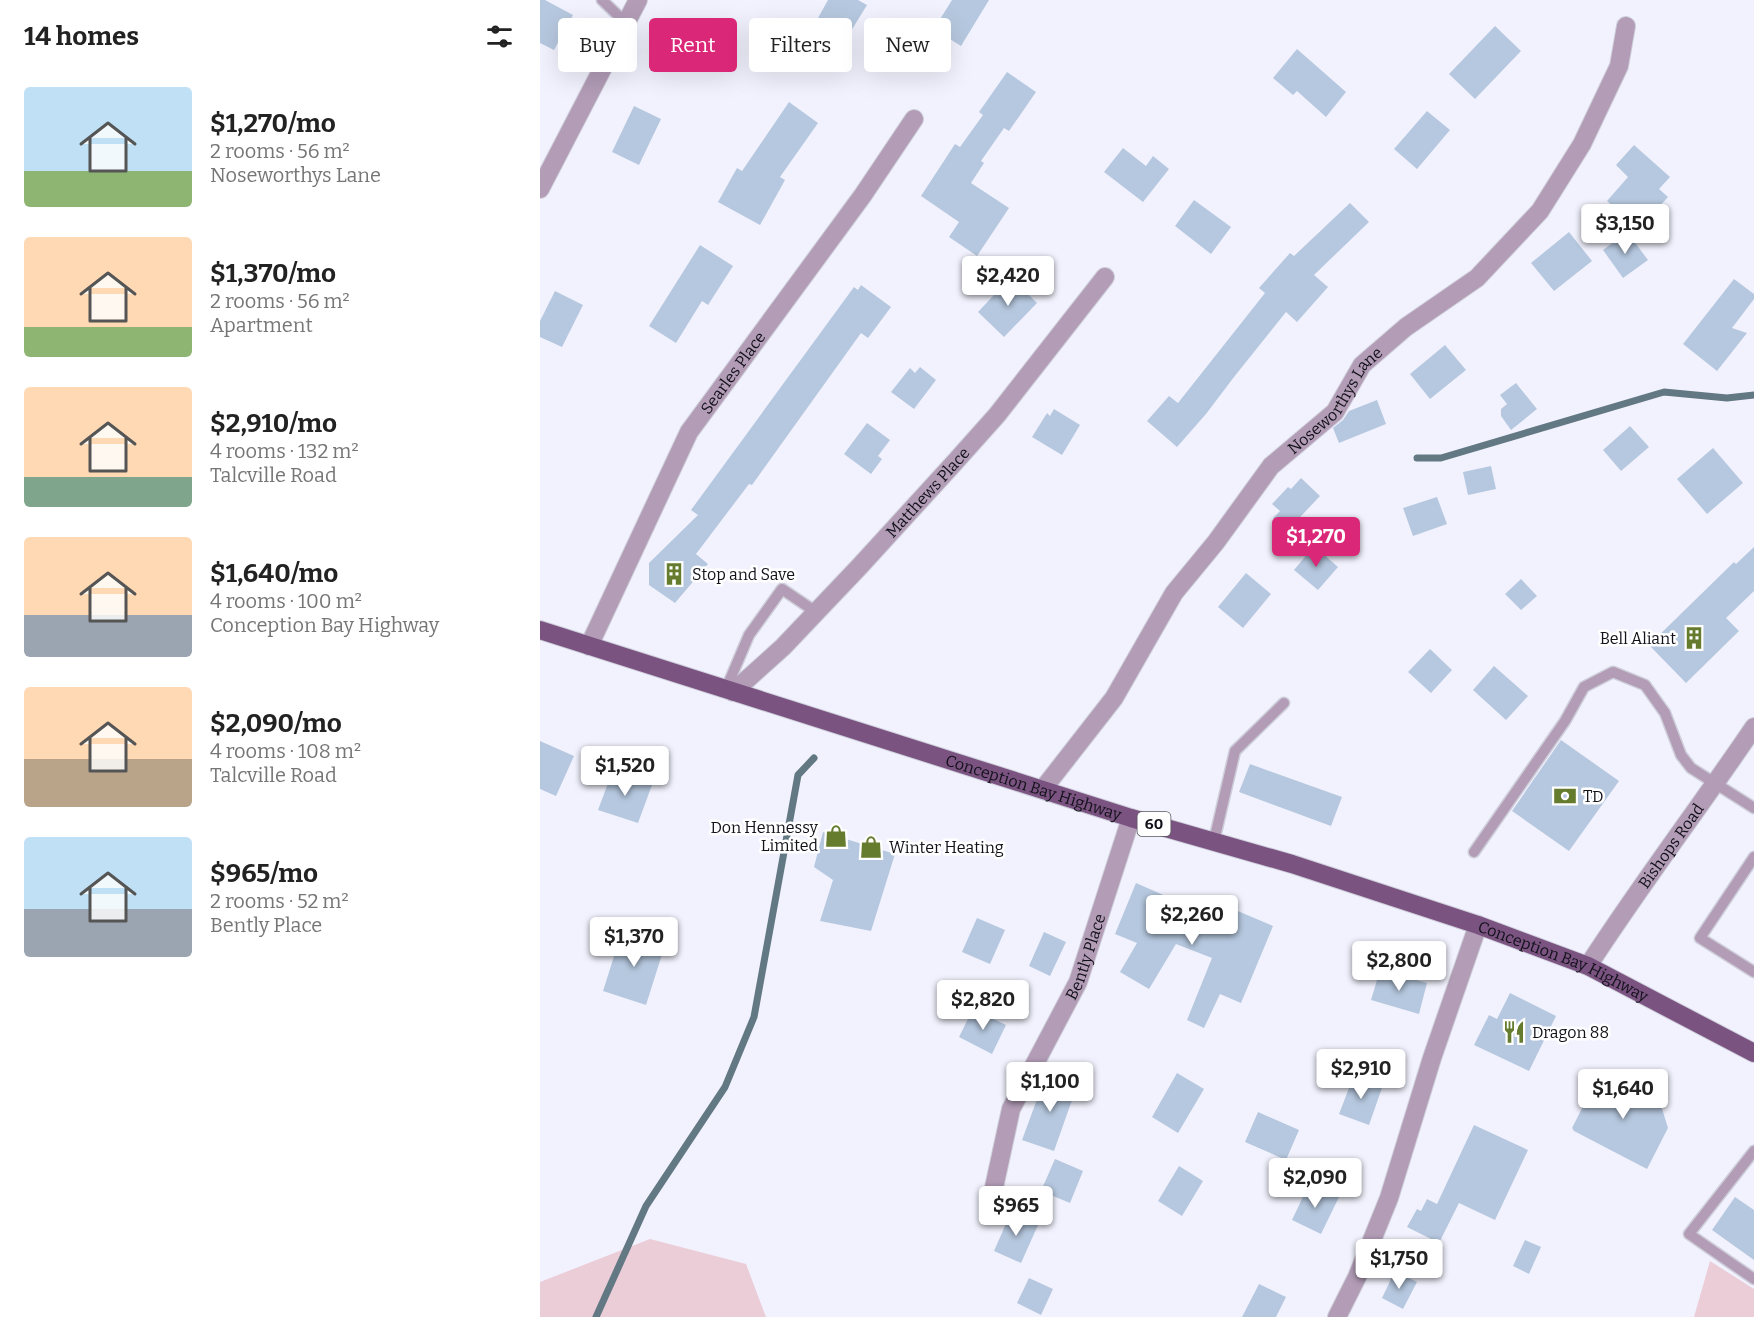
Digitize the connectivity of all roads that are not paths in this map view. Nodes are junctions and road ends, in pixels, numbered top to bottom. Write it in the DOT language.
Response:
graph roads {
  1 [pos="602,0"];
  2 [pos="638,0"];
  3 [pos="621,18"];
  4 [pos="629,18"];
  5 [pos="1626,26"];
  6 [pos="601,72"];
  7 [pos="914,119"];
  8 [pos="540,189"];
  9 [pos="1105,277"];
  10 [pos="816,612"];
  11 [pos="540,630"];
  12 [pos="589,646"];
  13 [pos="729,691"];
  14 [pos="1284,703"];
  15 [pos="1754,727"];
  16 [pos="1715,784"];
  17 [pos="1043,789"];
  18 [pos="1754,808"];
  19 [pos="1131,818"];
  20 [pos="1214,841"];
  21 [pos="1474,852"];
  22 [pos="1754,857"];
  23 [pos="1478,925"];
  24 [pos="1588,966"];
  25 [pos="1754,972"];
  26 [pos="1754,1053"];
  27 [pos="1754,1151"];
  28 [pos="993,1192"];
  29 [pos="1754,1279"];
  30 [pos="1337,1317"];
  1 -- 3 [label="lane"];
  2 -- 4 [label="street"];
  5 -- 17 [label="street, Noseworthys Lane"];
  6 -- 8 [label="street"];
  7 -- 12 [label="street, Searles Place"];
  9 -- 10 [label="street, Matthews Place"];
  10 -- 13 [label="street, Matthews Place"];
  10 -- 13 [label="lane"];
  11 -- 12 [label="main road, Conception Bay Highway / 60"];
  12 -- 13 [label="main road, Conception Bay Highway / 60"];
  13 -- 17 [label="main road, Conception Bay Highway / 60"];
  14 -- 20 [label="lane"];
  15 -- 16 [label="street, Bishops Road"];
  16 -- 18 [label="lane"];
  16 -- 21 [label="lane"];
  16 -- 24 [label="street, Bishops Road"];
  17 -- 19 [label="main road, Conception Bay Highway / 60"];
  19 -- 20 [label="main road, Conception Bay Highway / 60"];
  19 -- 28 [label="street, Bently Place"];
  20 -- 23 [label="main road, Conception Bay Highway / 60"];
  22 -- 25 [label="lane"];
  23 -- 24 [label="main road, Conception Bay Highway / 60"];
  23 -- 30 [label="street"];
  24 -- 26 [label="main road, Conception Bay Highway / 60"];
  27 -- 29 [label="lane"];
}
